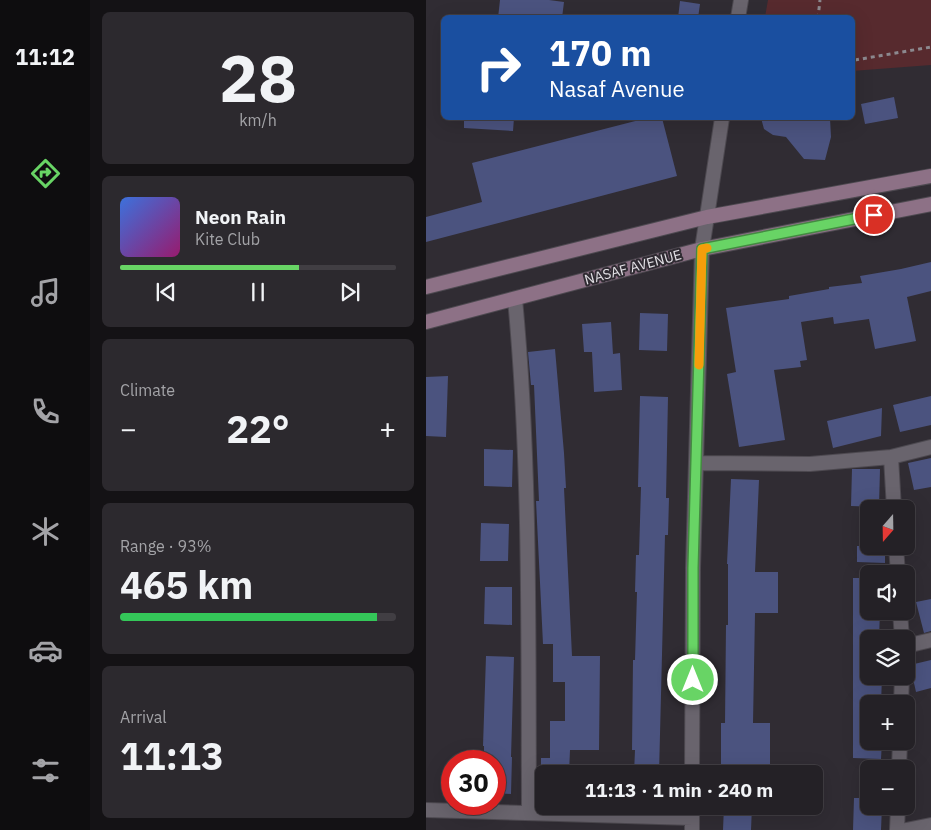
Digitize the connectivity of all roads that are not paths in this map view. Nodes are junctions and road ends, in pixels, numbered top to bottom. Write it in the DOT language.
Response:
graph roads {
  1 [pos="741,0"];
  2 [pos="738,15"];
  3 [pos="722,120"];
  4 [pos="931,176"];
  5 [pos="931,204"];
  6 [pos="707,217"];
  7 [pos="702,249"];
  8 [pos="426,287"];
  9 [pos="515,299"];
  10 [pos="426,322"];
  11 [pos="931,447"];
  12 [pos="891,457"];
  13 [pos="697,463"];
  14 [pos="893,500"];
  15 [pos="931,640"];
  16 [pos="915,644"];
  17 [pos="692,765"];
  18 [pos="426,810"];
  19 [pos="529,813"];
  20 [pos="898,815"];
  21 [pos="692,818"];
  22 [pos="931,825"];
  23 [pos="897,830"];
  24 [pos="906,830"];
  1 -- 2 [label="street"];
  3 -- 6 [label="street"];
  4 -- 6 [label="main road"];
  5 -- 7 [label="main road, NASAF AVENUE"];
  6 -- 7 [label="street"];
  6 -- 8 [label="main road"];
  7 -- 9 [label="main road, NASAF AVENUE"];
  7 -- 13 [label="street"];
  9 -- 10 [label="main road, NASAF AVENUE"];
  9 -- 19 [label="street"];
  11 -- 12 [label="street"];
  12 -- 13 [label="street"];
  12 -- 14 [label="street"];
  13 -- 17 [label="street"];
  15 -- 16 [label="street"];
  18 -- 19 [label="street"];
  19 -- 21 [label="street"];
  20 -- 23 [label="street"];
  22 -- 24 [label="street"];
}
